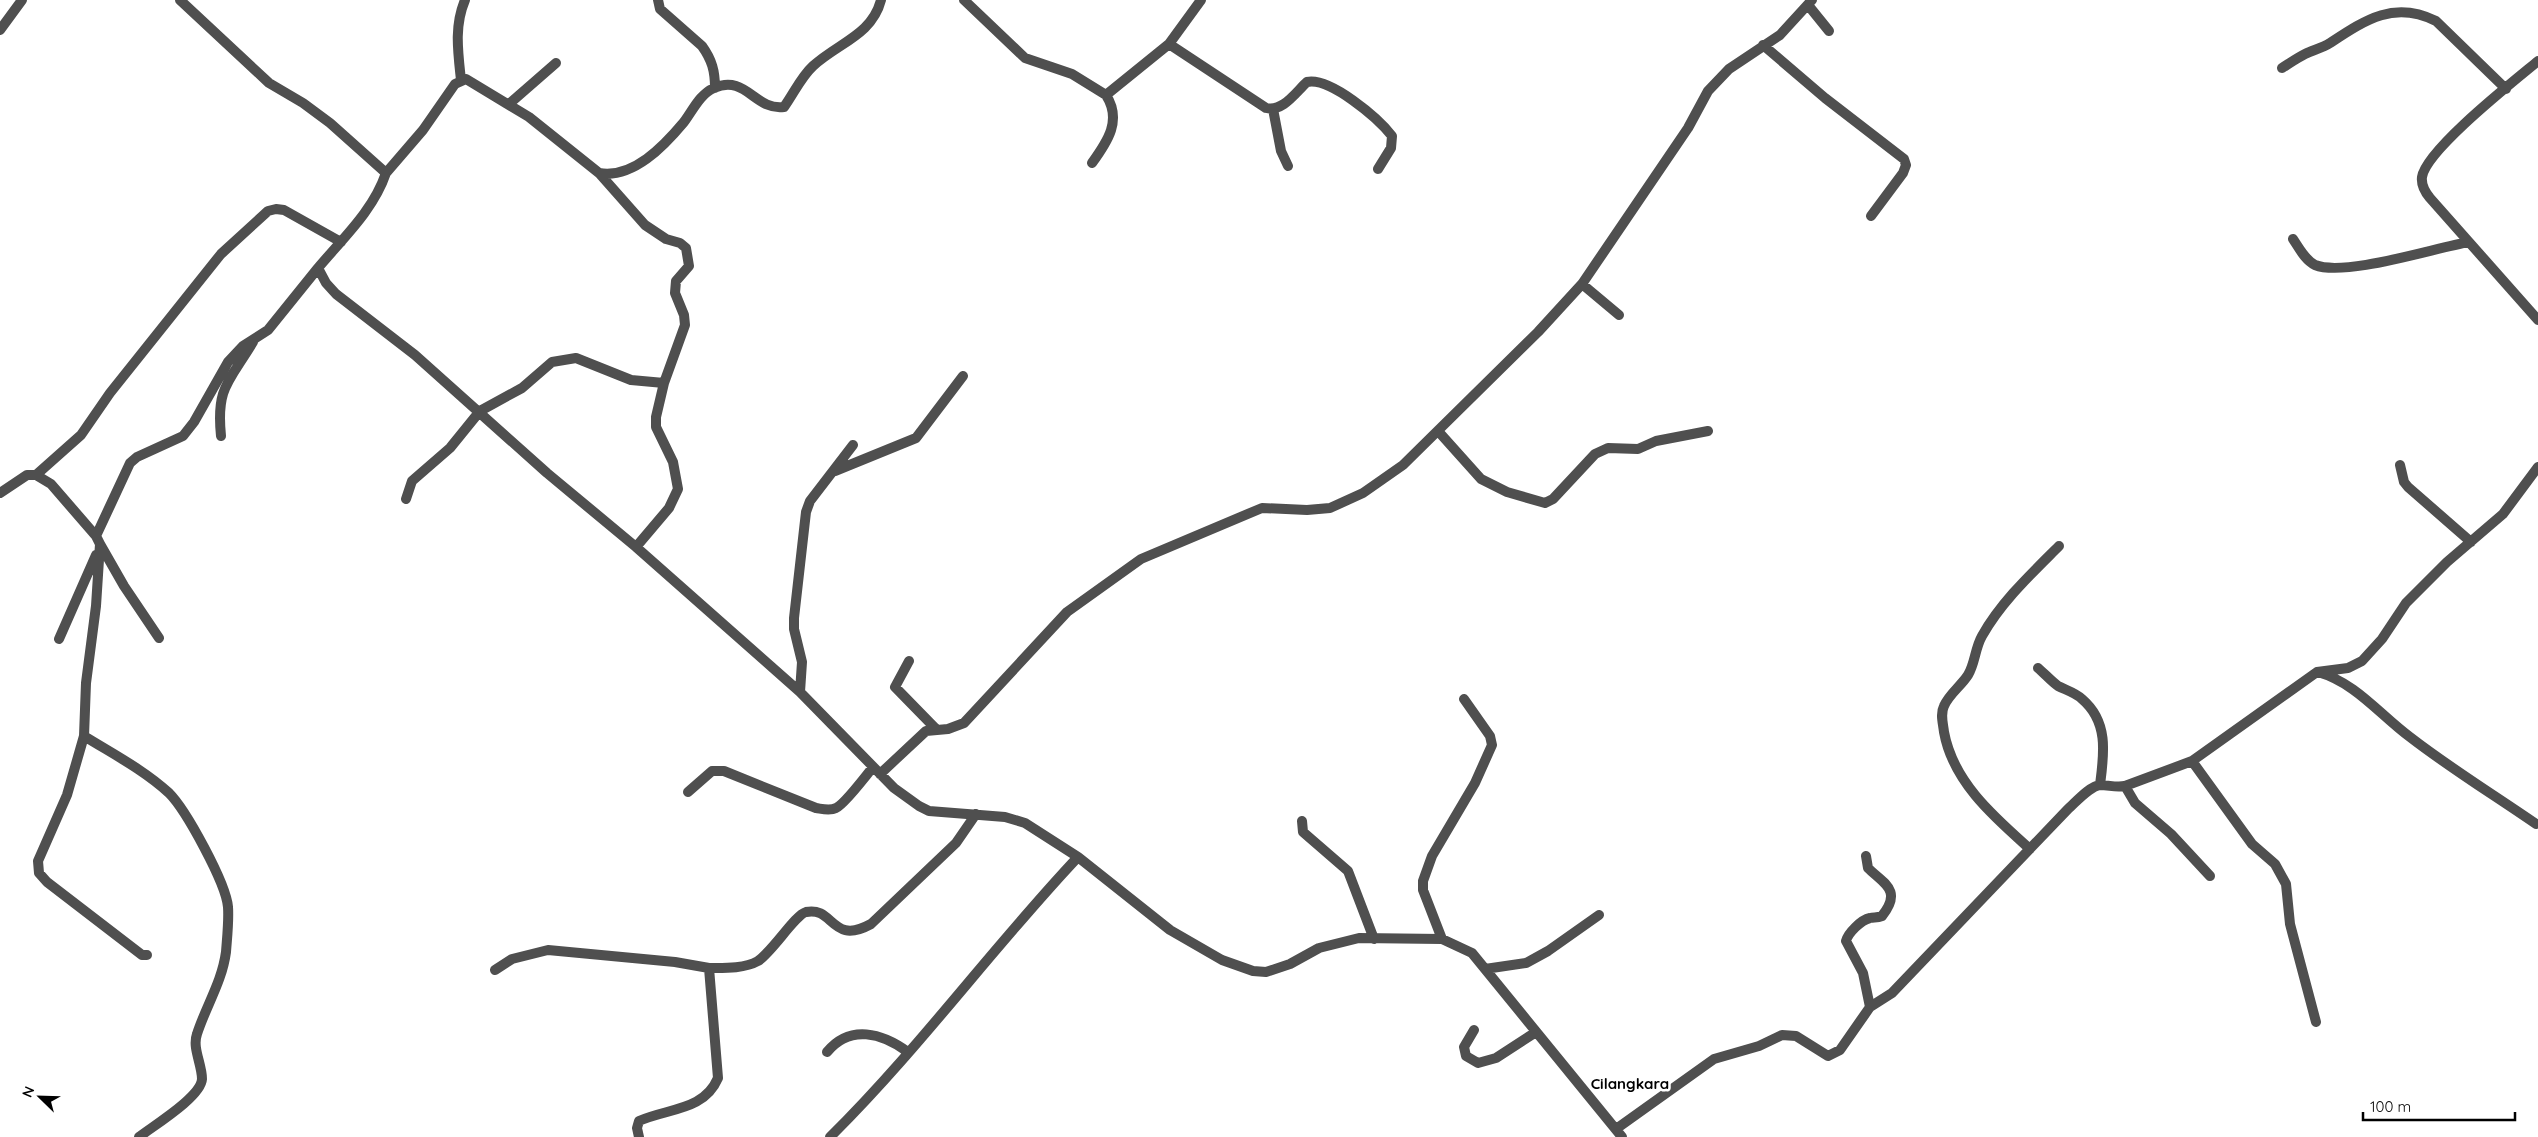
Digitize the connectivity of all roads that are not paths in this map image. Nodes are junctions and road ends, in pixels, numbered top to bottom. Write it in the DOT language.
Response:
graph roads {
  1 [pos="22,0"];
  2 [pos="180,0"];
  3 [pos="465,0"];
  4 [pos="658,0"];
  5 [pos="882,0"];
  6 [pos="964,0"];
  7 [pos="1201,0"];
  8 [pos="1810,3"];
  9 [pos="0,30"];
  10 [pos="1829,31"];
  11 [pos="1169,44"];
  12 [pos="1762,45"];
  13 [pos="2538,60"];
  14 [pos="556,64"];
  15 [pos="2282,68"];
  16 [pos="461,80"];
  17 [pos="715,88"];
  18 [pos="2506,89"];
  19 [pos="1106,95"];
  20 [pos="509,104"];
  21 [pos="1273,110"];
  22 [pos="1092,163"];
  23 [pos="1288,166"];
  24 [pos="1378,169"];
  25 [pos="599,173"];
  26 [pos="386,174"];
  27 [pos="1871,216"];
  28 [pos="2293,239"];
  29 [pos="341,242"];
  30 [pos="2469,242"];
  31 [pos="318,268"];
  32 [pos="1582,284"];
  33 [pos="1619,315"];
  34 [pos="2538,320"];
  35 [pos="254,339"];
  36 [pos="963,376"];
  37 [pos="661,383"];
  38 [pos="480,411"];
  39 [pos="1438,431"];
  40 [pos="1708,431"];
  41 [pos="221,436"];
  42 [pos="853,445"];
  43 [pos="2400,465"];
  44 [pos="2537,470"];
  45 [pos="834,471"];
  46 [pos="36,475"];
  47 [pos="0,493"];
  48 [pos="406,500"];
  49 [pos="2471,542"];
  50 [pos="99,543"];
  51 [pos="2058,546"];
  52 [pos="636,547"];
  53 [pos="159,638"];
  54 [pos="60,639"];
  55 [pos="909,661"];
  56 [pos="2038,668"];
  57 [pos="2317,672"];
  58 [pos="800,692"];
  59 [pos="1464,699"];
  60 [pos="936,729"];
  61 [pos="84,736"];
  62 [pos="2192,761"];
  63 [pos="876,771"];
  64 [pos="2100,785"];
  65 [pos="2125,786"];
  66 [pos="688,792"];
  67 [pos="976,814"];
  68 [pos="1302,821"];
  69 [pos="2536,824"];
  70 [pos="2030,849"];
  71 [pos="1866,856"];
  72 [pos="1078,857"];
  73 [pos="2210,876"];
  74 [pos="1599,915"];
  75 [pos="1374,939"];
  76 [pos="1442,939"];
  77 [pos="146,956"];
  78 [pos="708,968"];
  79 [pos="1485,969"];
  80 [pos="494,970"];
  81 [pos="1870,1006"];
  82 [pos="2316,1022"];
  83 [pos="1474,1030"];
  84 [pos="1536,1032"];
  85 [pos="827,1052"];
  86 [pos="908,1052"];
  87 [pos="1619,1133"];
  88 [pos="139,1137"];
  89 [pos="639,1137"];
  90 [pos="830,1137"];
  1 -- 9 [label="street"];
  2 -- 26 [label="street"];
  3 -- 16 [label="street"];
  4 -- 17 [label="street"];
  5 -- 17 [label="street"];
  6 -- 19 [label="street"];
  7 -- 11 [label="street"];
  8 -- 10 [label="street"];
  8 -- 12 [label="street"];
  11 -- 19 [label="street"];
  11 -- 21 [label="street"];
  12 -- 27 [label="street"];
  12 -- 32 [label="street"];
  13 -- 18 [label="street"];
  14 -- 20 [label="street"];
  15 -- 18 [label="street"];
  16 -- 20 [label="street"];
  16 -- 26 [label="street"];
  17 -- 25 [label="street"];
  18 -- 30 [label="street"];
  19 -- 22 [label="street"];
  20 -- 25 [label="street"];
  21 -- 23 [label="street"];
  21 -- 24 [label="street"];
  25 -- 37 [label="street"];
  26 -- 29 [label="street"];
  28 -- 30 [label="street"];
  29 -- 31 [label="street"];
  29 -- 46 [label="street"];
  30 -- 34 [label="street"];
  31 -- 35 [label="street"];
  31 -- 38 [label="street"];
  32 -- 33 [label="street"];
  32 -- 39 [label="street"];
  35 -- 41 [label="street"];
  35 -- 50 [label="street"];
  36 -- 45 [label="street"];
  37 -- 38 [label="street"];
  37 -- 52 [label="street"];
  38 -- 48 [label="street"];
  38 -- 52 [label="street"];
  39 -- 40 [label="street"];
  39 -- 60 [label="street"];
  42 -- 45 [label="street"];
  43 -- 49 [label="street"];
  44 -- 49 [label="street"];
  45 -- 58 [label="street"];
  46 -- 47 [label="street"];
  46 -- 50 [label="street"];
  49 -- 57 [label="street"];
  50 -- 53 [label="street"];
  50 -- 54 [label="street"];
  50 -- 61 [label="street"];
  51 -- 70 [label="street"];
  52 -- 58 [label="street"];
  55 -- 60 [label="street"];
  56 -- 64 [label="street"];
  57 -- 62 [label="street"];
  57 -- 69 [label="street"];
  58 -- 63 [label="street"];
  59 -- 76 [label="street"];
  60 -- 63 [label="street"];
  61 -- 77 [label="street"];
  61 -- 88 [label="street"];
  62 -- 65 [label="street"];
  62 -- 82 [label="street"];
  63 -- 66 [label="street"];
  63 -- 67 [label="street"];
  64 -- 65 [label="street"];
  64 -- 70 [label="street"];
  65 -- 73 [label="street"];
  67 -- 72 [label="street"];
  67 -- 78 [label="street"];
  68 -- 75 [label="street"];
  70 -- 81 [label="street"];
  71 -- 81 [label="street"];
  72 -- 75 [label="street"];
  72 -- 86 [label="street"];
  74 -- 79 [label="street"];
  75 -- 76 [label="street"];
  76 -- 79 [label="street"];
  78 -- 80 [label="street"];
  78 -- 89 [label="street"];
  79 -- 84 [label="street"];
  81 -- 87 [label="street"];
  83 -- 84 [label="street"];
  84 -- 87 [label="street"];
  85 -- 86 [label="street"];
  86 -- 90 [label="street"];
}
